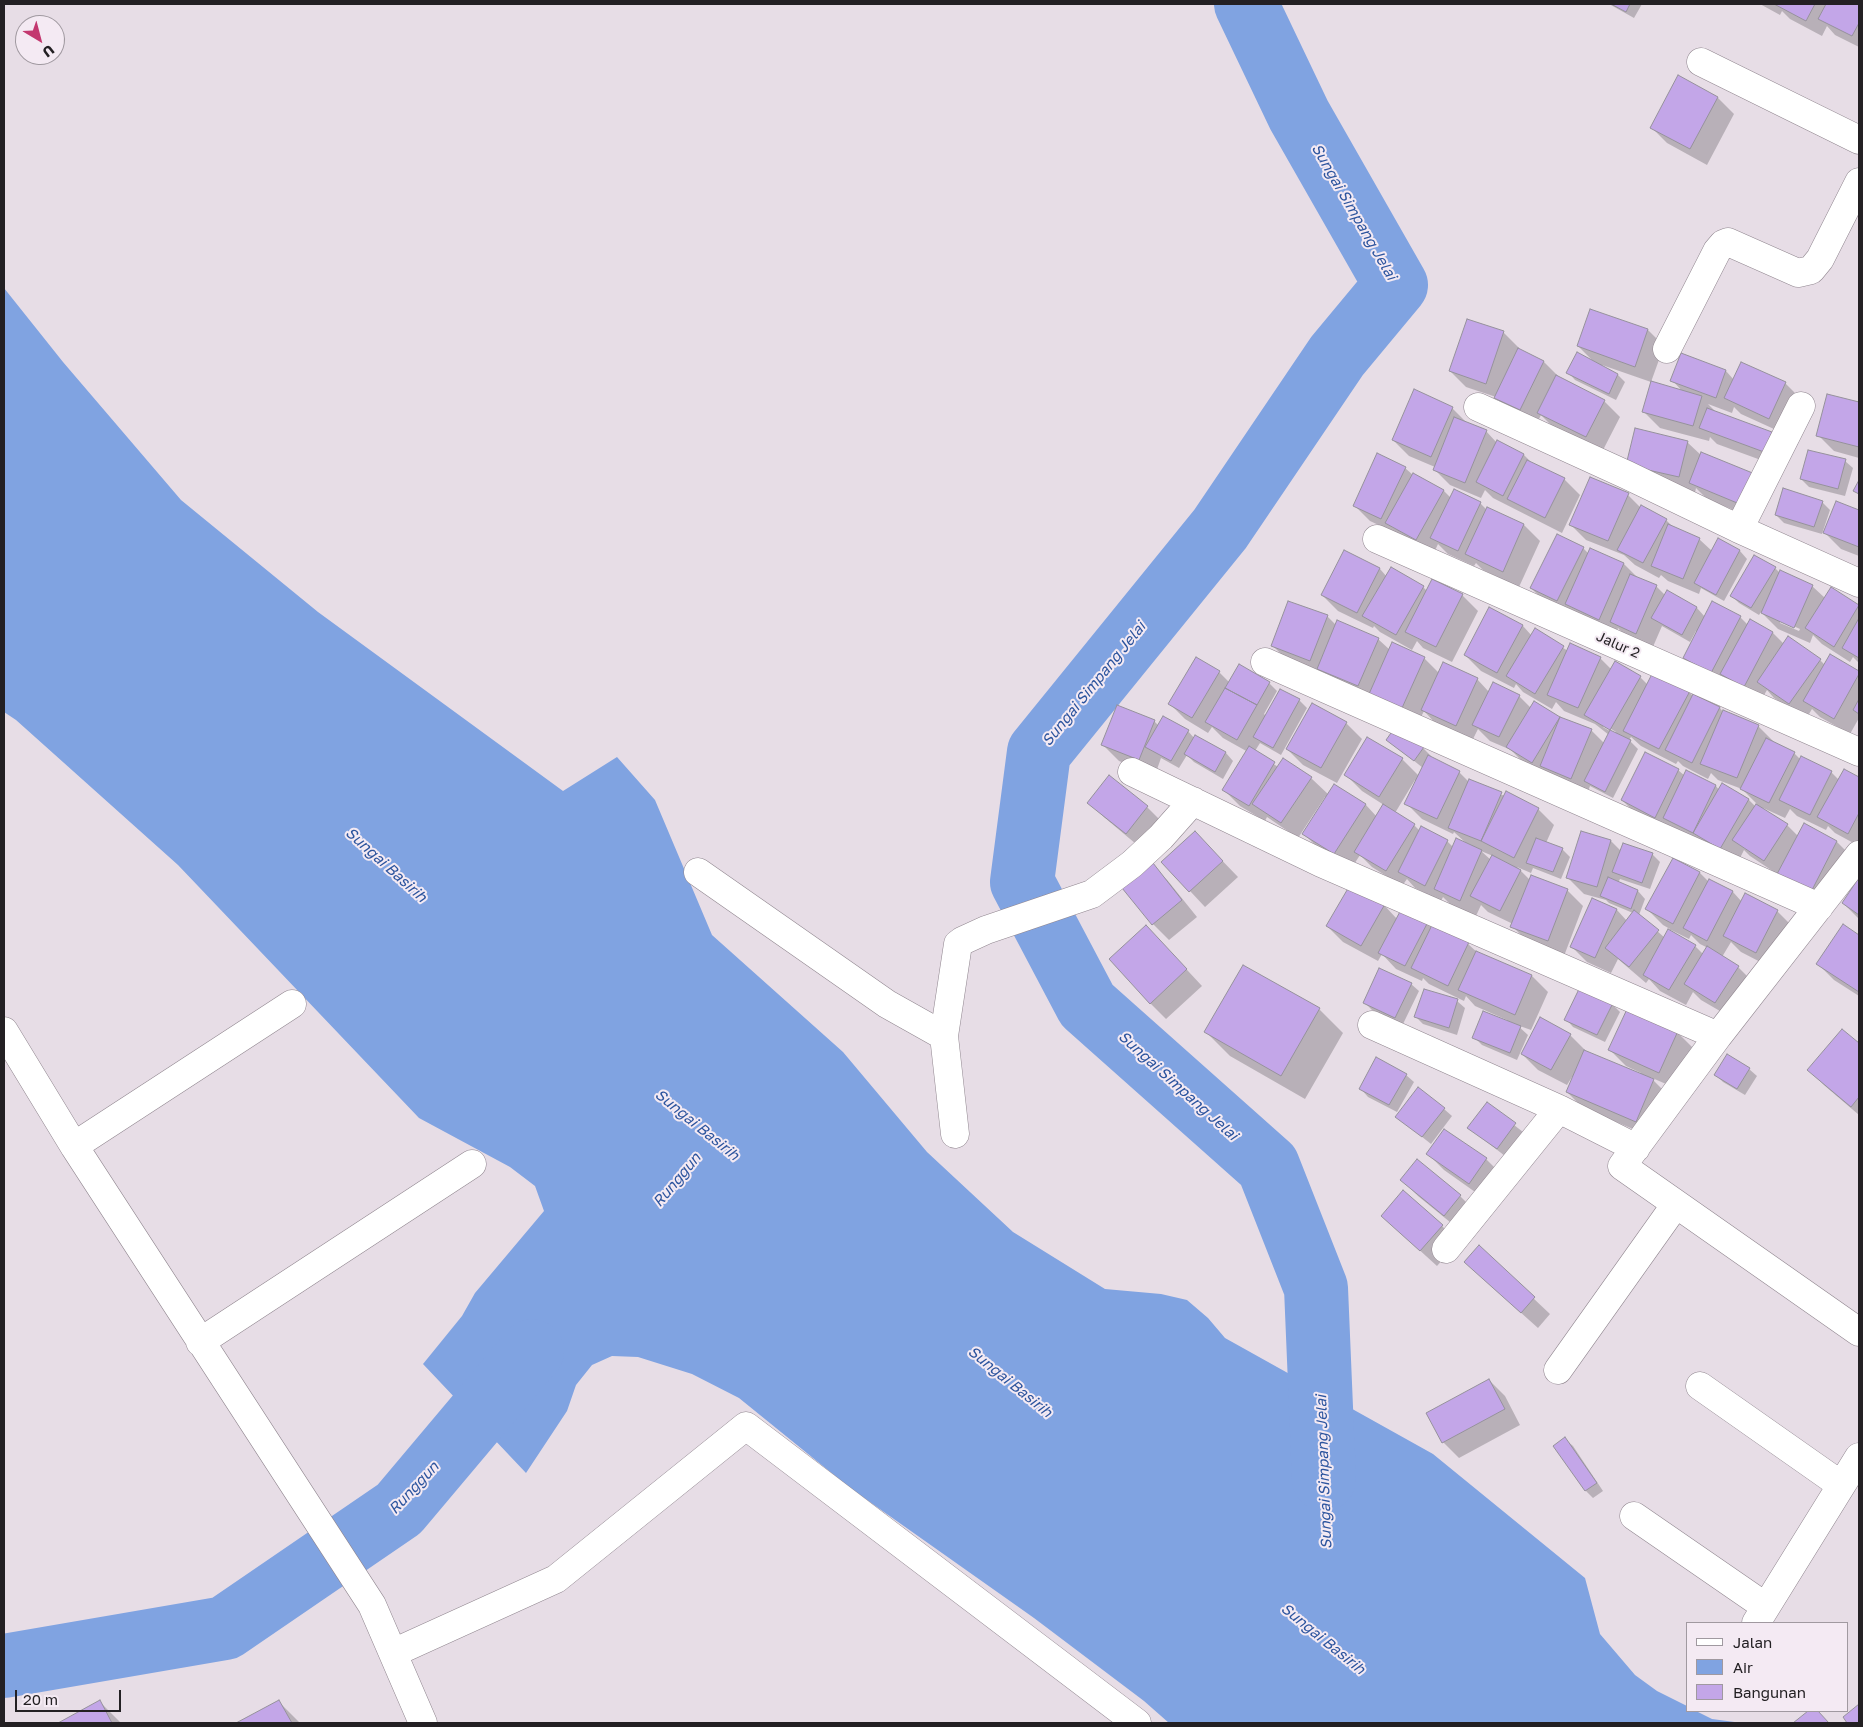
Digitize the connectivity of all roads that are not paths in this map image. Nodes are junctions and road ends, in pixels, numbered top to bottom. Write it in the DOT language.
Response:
graph roads {
  1 [pos="1701,62"];
  2 [pos="1859,140"];
  3 [pos="1859,182"];
  4 [pos="1667,349"];
  5 [pos="1801,406"];
  6 [pos="1478,407"];
  7 [pos="1739,529"];
  8 [pos="1377,539"];
  9 [pos="1859,583"];
  10 [pos="1266,662"];
  11 [pos="1859,752"];
  12 [pos="1132,772"];
  13 [pos="1193,801"];
  14 [pos="1859,855"];
  15 [pos="698,872"];
  16 [pos="1819,907"];
  17 [pos="292,1004"];
  18 [pos="1372,1025"];
  19 [pos="4,1031"];
  20 [pos="944,1036"];
  21 [pos="1718,1036"];
  22 [pos="1559,1109"];
  23 [pos="955,1134"];
  24 [pos="74,1146"];
  25 [pos="1636,1148"];
  26 [pos="472,1164"];
  27 [pos="1676,1204"];
  28 [pos="1446,1249"];
  29 [pos="1859,1332"];
  30 [pos="200,1342"];
  31 [pos="1558,1370"];
  32 [pos="1700,1386"];
  33 [pos="1859,1457"];
  34 [pos="1842,1485"];
  35 [pos="1634,1516"];
  36 [pos="1761,1615"];
  37 [pos="393,1654"];
  38 [pos="423,1723"];
  39 [pos="1137,1723"];
  1 -- 2 [label="street"];
  3 -- 4 [label="street"];
  5 -- 7 [label="street"];
  6 -- 7 [label="street"];
  7 -- 9 [label="street"];
  8 -- 11 [label="street, Jalur 2"];
  10 -- 16 [label="street"];
  12 -- 13 [label="street"];
  13 -- 20 [label="street"];
  13 -- 21 [label="street"];
  14 -- 16 [label="street"];
  15 -- 20 [label="street"];
  16 -- 21 [label="street"];
  17 -- 24 [label="street"];
  18 -- 22 [label="street"];
  19 -- 24 [label="street"];
  20 -- 23 [label="street"];
  21 -- 25 [label="street"];
  22 -- 25 [label="street"];
  22 -- 28 [label="street"];
  24 -- 30 [label="street"];
  25 -- 27 [label="street"];
  26 -- 30 [label="street"];
  27 -- 29 [label="street"];
  27 -- 31 [label="street"];
  30 -- 37 [label="street"];
  32 -- 34 [label="street"];
  33 -- 34 [label="street"];
  34 -- 36 [label="street"];
  35 -- 36 [label="street"];
  37 -- 38 [label="street"];
  37 -- 39 [label="street"];
}
